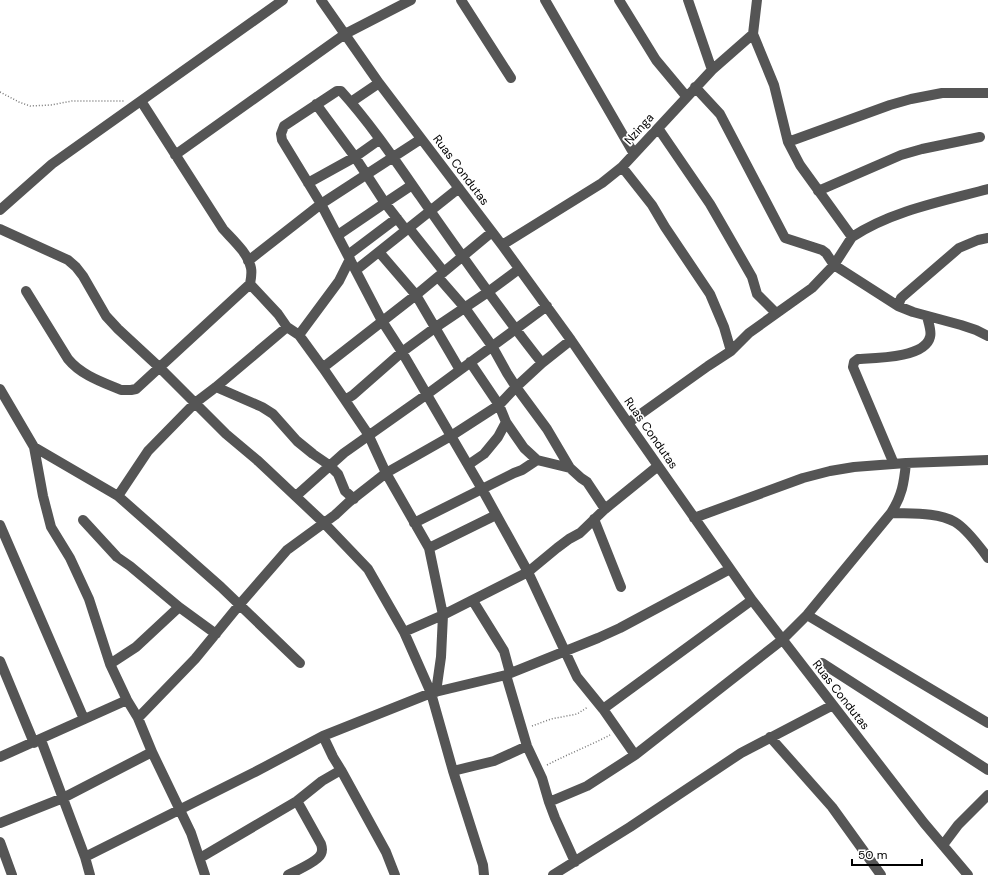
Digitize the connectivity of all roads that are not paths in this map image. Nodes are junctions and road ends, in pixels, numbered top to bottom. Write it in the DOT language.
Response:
graph roads {
  1 [pos="283,0"];
  2 [pos="321,0"];
  3 [pos="411,0"];
  4 [pos="461,0"];
  5 [pos="545,0"];
  6 [pos="619,0"];
  7 [pos="688,0"];
  8 [pos="757,0"];
  9 [pos="345,34"];
  10 [pos="753,34"];
  11 [pos="712,70"];
  12 [pos="512,78"];
  13 [pos="379,84"];
  14 [pos="695,87"];
  15 [pos="988,93"];
  16 [pos="686,96"];
  17 [pos="141,101"];
  18 [pos="351,102"];
  19 [pos="316,104"];
  20 [pos="658,128"];
  21 [pos="980,137"];
  22 [pos="421,139"];
  23 [pos="379,140"];
  24 [pos="788,142"];
  25 [pos="634,154"];
  26 [pos="175,155"];
  27 [pos="355,157"];
  28 [pos="393,158"];
  29 [pos="622,167"];
  30 [pos="367,175"];
  31 [pos="308,183"];
  32 [pos="412,185"];
  33 [pos="459,188"];
  34 [pos="988,189"];
  35 [pos="818,191"];
  36 [pos="385,203"];
  37 [pos="321,204"];
  38 [pos="0,210"];
  39 [pos="430,211"];
  40 [pos="397,218"];
  41 [pos="0,228"];
  42 [pos="407,229"];
  43 [pos="492,232"];
  44 [pos="338,235"];
  45 [pos="852,237"];
  46 [pos="988,238"];
  47 [pos="502,245"];
  48 [pos="378,252"];
  49 [pos="349,257"];
  50 [pos="462,257"];
  51 [pos="248,261"];
  52 [pos="834,265"];
  53 [pos="519,269"];
  54 [pos="356,270"];
  55 [pos="441,274"];
  56 [pos="250,284"];
  57 [pos="26,291"];
  58 [pos="488,292"];
  59 [pos="416,296"];
  60 [pos="547,306"];
  61 [pos="898,306"];
  62 [pos="465,308"];
  63 [pos="776,313"];
  64 [pos="927,316"];
  65 [pos="382,321"];
  66 [pos="287,327"];
  67 [pos="436,327"];
  68 [pos="515,329"];
  69 [pos="299,334"];
  70 [pos="988,336"];
  71 [pos="571,340"];
  72 [pos="492,346"];
  73 [pos="731,351"];
  74 [pos="402,352"];
  75 [pos="470,362"];
  76 [pos="542,363"];
  77 [pos="159,367"];
  78 [pos="323,368"];
  79 [pos="460,370"];
  80 [pos="216,387"];
  81 [pos="516,387"];
  82 [pos="0,389"];
  83 [pos="426,395"];
  84 [pos="345,400"];
  85 [pos="195,403"];
  86 [pos="499,405"];
  87 [pos="506,422"];
  88 [pos="628,423"];
  89 [pos="368,434"];
  90 [pos="451,436"];
  91 [pos="34,447"];
  92 [pos="537,460"];
  93 [pos="988,460"];
  94 [pos="906,463"];
  95 [pos="894,464"];
  96 [pos="329,465"];
  97 [pos="468,465"];
  98 [pos="658,466"];
  99 [pos="570,468"];
  100 [pos="386,473"];
  101 [pos="482,489"];
  102 [pos="118,496"];
  103 [pos="296,496"];
  104 [pos="354,499"];
  105 [pos="605,509"];
  106 [pos="891,513"];
  107 [pos="496,515"];
  108 [pos="694,518"];
  109 [pos="594,519"];
  110 [pos="83,520"];
  111 [pos="324,523"];
  112 [pos="414,523"];
  113 [pos="0,525"];
  114 [pos="429,548"];
  115 [pos="988,558"];
  116 [pos="730,569"];
  117 [pos="528,572"];
  118 [pos="621,587"];
  119 [pos="752,600"];
  120 [pos="473,601"];
  121 [pos="240,604"];
  122 [pos="180,607"];
  123 [pos="443,615"];
  124 [pos="807,615"];
  125 [pos="404,632"];
  126 [pos="216,634"];
  127 [pos="782,640"];
  128 [pos="565,650"];
  129 [pos="0,661"];
  130 [pos="300,663"];
  131 [pos="822,663"];
  132 [pos="110,664"];
  133 [pos="508,674"];
  134 [pos="434,692"];
  135 [pos="127,700"];
  136 [pos="833,705"];
  137 [pos="600,706"];
  138 [pos="138,718"];
  139 [pos="84,719"];
  140 [pos="988,723"];
  141 [pos="323,736"];
  142 [pos="770,737"];
  143 [pos="37,741"];
  144 [pos="527,746"];
  145 [pos="152,752"];
  146 [pos="635,755"];
  147 [pos="0,757"];
  148 [pos="341,770"];
  149 [pos="453,770"];
  150 [pos="988,770"];
  151 [pos="988,795"];
  152 [pos="63,798"];
  153 [pos="297,801"];
  154 [pos="549,802"];
  155 [pos="180,809"];
  156 [pos="0,823"];
  157 [pos="0,842"];
  158 [pos="943,845"];
  159 [pos="85,857"];
  160 [pos="200,858"];
  161 [pos="575,862"];
  162 [pos="12,875"];
  163 [pos="90,875"];
  164 [pos="205,875"];
  165 [pos="288,875"];
  166 [pos="396,875"];
  167 [pos="484,875"];
  168 [pos="553,875"];
  169 [pos="881,875"];
  170 [pos="968,875"];
  1 -- 17 [label="street"];
  2 -- 9 [label="street, Ruas Condutas"];
  3 -- 9 [label="street"];
  4 -- 12 [label="street"];
  5 -- 25 [label="street"];
  6 -- 16 [label="street"];
  7 -- 11 [label="street"];
  8 -- 10 [label="street"];
  9 -- 13 [label="street, Ruas Condutas"];
  9 -- 26 [label="street"];
  10 -- 11 [label="street, Nzinga"];
  10 -- 24 [label="street"];
  11 -- 14 [label="street, Nzinga"];
  13 -- 18 [label="street"];
  13 -- 22 [label="street, Ruas Condutas"];
  14 -- 16 [label="street, Nzinga"];
  14 -- 52 [label="street"];
  15 -- 24 [label="street"];
  16 -- 20 [label="street, Nzinga"];
  17 -- 26 [label="street"];
  17 -- 38 [label="street"];
  18 -- 19 [label="street"];
  18 -- 23 [label="street"];
  19 -- 27 [label="street"];
  19 -- 31 [label="street"];
  20 -- 25 [label="street, Nzinga"];
  20 -- 63 [label="street"];
  21 -- 35 [label="street"];
  22 -- 28 [label="street"];
  22 -- 33 [label="street, Ruas Condutas"];
  23 -- 27 [label="street"];
  23 -- 28 [label="street"];
  24 -- 35 [label="street"];
  25 -- 29 [label="street, Nzinga"];
  26 -- 51 [label="street"];
  27 -- 30 [label="street"];
  27 -- 31 [label="street"];
  28 -- 30 [label="street"];
  28 -- 32 [label="street"];
  29 -- 47 [label="street, Nzinga"];
  29 -- 73 [label="street"];
  30 -- 36 [label="street"];
  30 -- 37 [label="street"];
  31 -- 37 [label="street"];
  32 -- 36 [label="street"];
  32 -- 39 [label="street"];
  33 -- 39 [label="street"];
  33 -- 43 [label="street, Ruas Condutas"];
  34 -- 45 [label="street"];
  35 -- 45 [label="street"];
  36 -- 40 [label="street"];
  36 -- 44 [label="street"];
  37 -- 44 [label="street"];
  37 -- 51 [label="street"];
  39 -- 42 [label="street"];
  39 -- 50 [label="street"];
  40 -- 42 [label="street"];
  40 -- 49 [label="street"];
  41 -- 77 [label="street"];
  42 -- 48 [label="street"];
  42 -- 55 [label="street"];
  43 -- 47 [label="street, Ruas Condutas"];
  43 -- 50 [label="street"];
  44 -- 49 [label="street"];
  45 -- 52 [label="street"];
  46 -- 61 [label="street"];
  47 -- 53 [label="street, Ruas Condutas"];
  48 -- 54 [label="street"];
  48 -- 59 [label="street"];
  49 -- 54 [label="street"];
  49 -- 69 [label="street"];
  50 -- 55 [label="street"];
  50 -- 58 [label="street"];
  51 -- 56 [label="street"];
  52 -- 61 [label="street"];
  52 -- 63 [label="street"];
  53 -- 58 [label="street"];
  53 -- 60 [label="street, Ruas Condutas"];
  54 -- 65 [label="street"];
  55 -- 59 [label="street"];
  55 -- 62 [label="street"];
  56 -- 66 [label="street"];
  56 -- 77 [label="street"];
  57 -- 77 [label="street"];
  58 -- 62 [label="street"];
  58 -- 68 [label="street"];
  59 -- 65 [label="street"];
  59 -- 67 [label="street"];
  60 -- 68 [label="street"];
  60 -- 71 [label="street, Ruas Condutas"];
  61 -- 64 [label="street"];
  62 -- 67 [label="street"];
  62 -- 72 [label="street"];
  63 -- 73 [label="street"];
  64 -- 70 [label="street"];
  64 -- 95 [label="street"];
  65 -- 74 [label="street"];
  65 -- 78 [label="street"];
  66 -- 69 [label="street"];
  66 -- 80 [label="street"];
  67 -- 74 [label="street"];
  67 -- 79 [label="street"];
  68 -- 72 [label="street"];
  68 -- 76 [label="street"];
  69 -- 78 [label="street"];
  71 -- 76 [label="street"];
  71 -- 88 [label="street, Ruas Condutas"];
  72 -- 75 [label="street"];
  72 -- 81 [label="street"];
  73 -- 88 [label="street"];
  74 -- 83 [label="street"];
  74 -- 84 [label="street"];
  75 -- 79 [label="street"];
  75 -- 86 [label="street"];
  76 -- 81 [label="street"];
  77 -- 85 [label="street"];
  78 -- 84 [label="street"];
  79 -- 83 [label="street"];
  80 -- 85 [label="street"];
  80 -- 96 [label="street"];
  81 -- 86 [label="street"];
  81 -- 99 [label="street"];
  82 -- 91 [label="street"];
  83 -- 89 [label="street"];
  83 -- 90 [label="street"];
  84 -- 89 [label="street"];
  85 -- 102 [label="street"];
  85 -- 103 [label="street"];
  86 -- 87 [label="street"];
  86 -- 90 [label="street"];
  87 -- 92 [label="street"];
  87 -- 97 [label="street"];
  88 -- 98 [label="street, Ruas Condutas"];
  89 -- 96 [label="street"];
  89 -- 100 [label="street"];
  90 -- 97 [label="street"];
  90 -- 100 [label="street"];
  91 -- 102 [label="street"];
  91 -- 132 [label="street"];
  92 -- 99 [label="street"];
  92 -- 101 [label="street"];
  93 -- 94 [label="street"];
  94 -- 95 [label="street"];
  94 -- 106 [label="street"];
  95 -- 108 [label="street"];
  96 -- 103 [label="street"];
  96 -- 104 [label="street"];
  97 -- 101 [label="street"];
  98 -- 105 [label="street"];
  98 -- 108 [label="street, Ruas Condutas"];
  99 -- 105 [label="street"];
  100 -- 104 [label="street"];
  100 -- 112 [label="street"];
  101 -- 107 [label="street"];
  101 -- 112 [label="street"];
  102 -- 121 [label="street"];
  103 -- 111 [label="street"];
  104 -- 111 [label="street"];
  105 -- 109 [label="street"];
  106 -- 115 [label="street"];
  106 -- 124 [label="street"];
  107 -- 114 [label="street"];
  107 -- 117 [label="street"];
  108 -- 116 [label="street, Ruas Condutas"];
  109 -- 117 [label="street"];
  109 -- 118 [label="street"];
  110 -- 122 [label="street"];
  111 -- 121 [label="street"];
  111 -- 125 [label="street"];
  112 -- 114 [label="street"];
  113 -- 139 [label="street"];
  114 -- 123 [label="street"];
  116 -- 119 [label="street, Ruas Condutas"];
  116 -- 128 [label="street"];
  117 -- 120 [label="street"];
  117 -- 128 [label="street"];
  119 -- 127 [label="street, Ruas Condutas"];
  119 -- 137 [label="street"];
  120 -- 123 [label="street"];
  120 -- 133 [label="street"];
  121 -- 126 [label="street"];
  121 -- 130 [label="street"];
  122 -- 126 [label="street"];
  122 -- 132 [label="street"];
  123 -- 125 [label="street"];
  123 -- 134 [label="street"];
  124 -- 127 [label="street"];
  124 -- 140 [label="street"];
  125 -- 134 [label="street"];
  126 -- 138 [label="street"];
  127 -- 136 [label="street, Ruas Condutas"];
  127 -- 146 [label="street"];
  128 -- 133 [label="street"];
  128 -- 137 [label="street"];
  129 -- 143 [label="street"];
  131 -- 150 [label="street"];
  132 -- 135 [label="street"];
  133 -- 134 [label="street"];
  133 -- 144 [label="street"];
  134 -- 141 [label="street"];
  134 -- 149 [label="street"];
  135 -- 138 [label="street"];
  135 -- 139 [label="street"];
  136 -- 142 [label="street"];
  136 -- 158 [label="street, Ruas Condutas"];
  137 -- 146 [label="street"];
  138 -- 145 [label="street"];
  139 -- 143 [label="street"];
  141 -- 148 [label="street"];
  141 -- 155 [label="street"];
  142 -- 161 [label="street"];
  142 -- 169 [label="street"];
  143 -- 147 [label="street"];
  143 -- 152 [label="street"];
  144 -- 149 [label="street"];
  144 -- 154 [label="street"];
  145 -- 152 [label="street"];
  145 -- 155 [label="street"];
  146 -- 154 [label="street"];
  148 -- 153 [label="street"];
  148 -- 166 [label="street"];
  149 -- 167 [label="street"];
  151 -- 158 [label="street"];
  152 -- 156 [label="street"];
  152 -- 159 [label="street"];
  153 -- 160 [label="street"];
  153 -- 165 [label="street"];
  154 -- 161 [label="street"];
  155 -- 159 [label="street"];
  155 -- 160 [label="street"];
  157 -- 162 [label="street"];
  158 -- 170 [label="street, Ruas Condutas"];
  159 -- 163 [label="street"];
  160 -- 164 [label="street"];
  161 -- 168 [label="street"];
}
